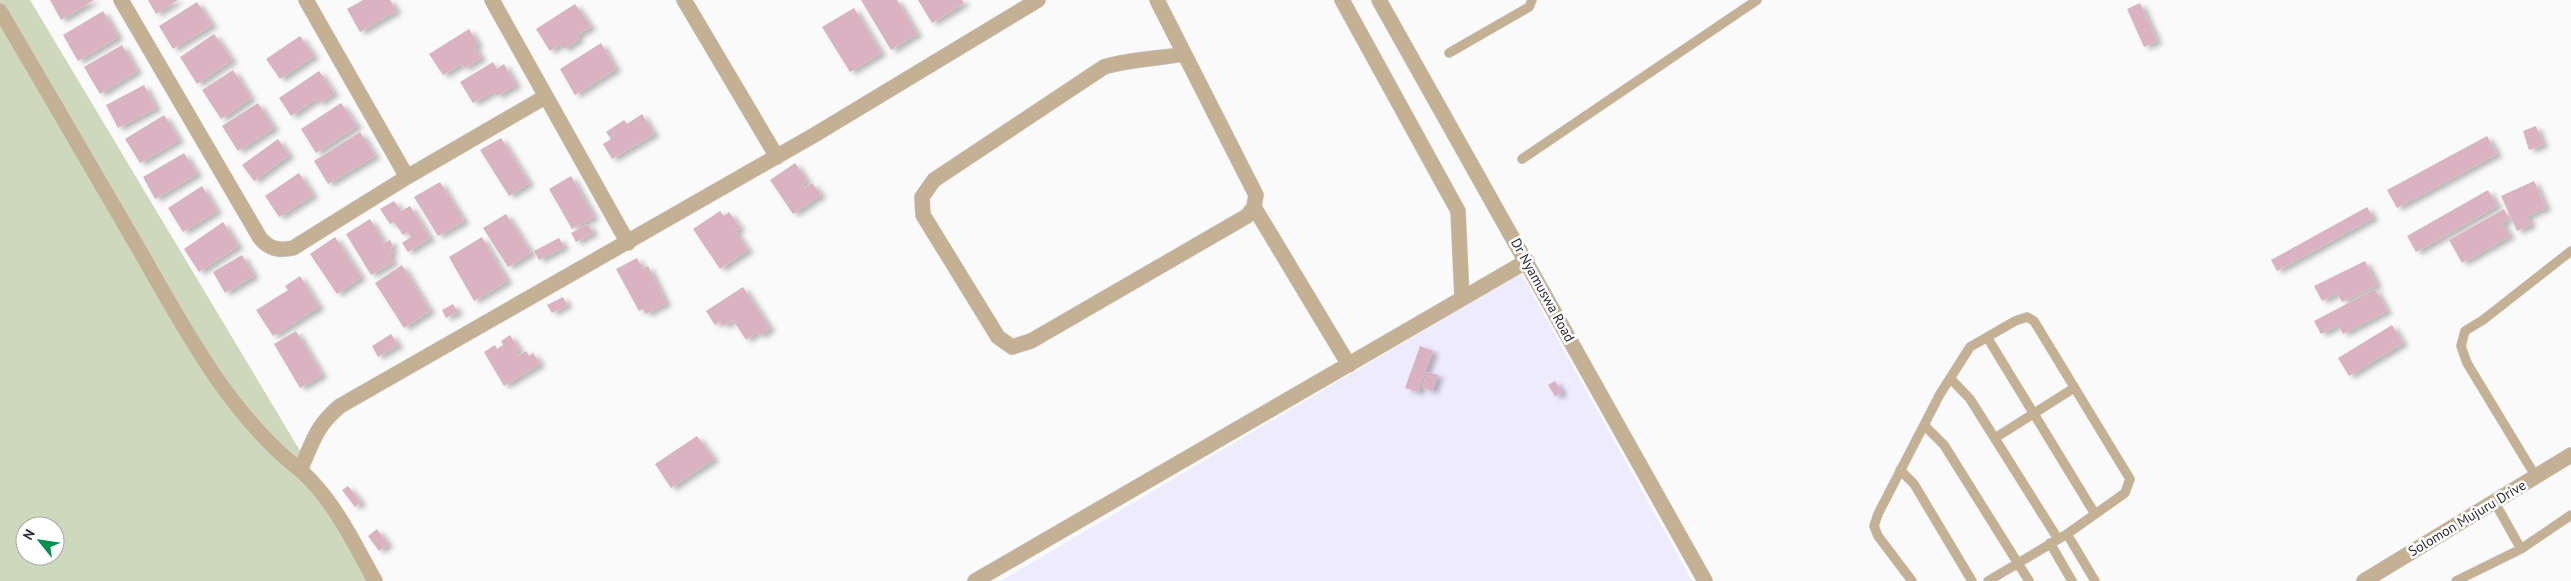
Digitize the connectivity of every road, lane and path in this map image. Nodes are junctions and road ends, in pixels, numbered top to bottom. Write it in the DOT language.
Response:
graph roads {
  1 [pos="121,0"];
  2 [pos="306,0"];
  3 [pos="492,0"];
  4 [pos="684,0"];
  5 [pos="1038,0"];
  6 [pos="1157,0"];
  7 [pos="1342,0"];
  8 [pos="1379,0"];
  9 [pos="1532,0"];
  10 [pos="1758,0"];
  11 [pos="0,11"];
  12 [pos="1449,53"];
  13 [pos="1184,54"];
  14 [pos="545,97"];
  15 [pos="777,157"];
  16 [pos="1522,159"];
  17 [pos="407,178"];
  18 [pos="1254,208"];
  19 [pos="628,243"];
  20 [pos="2571,251"];
  21 [pos="1528,262"];
  22 [pos="1462,298"];
  23 [pos="1987,337"];
  24 [pos="1349,365"];
  25 [pos="1950,378"];
  26 [pos="2074,388"];
  27 [pos="2034,415"];
  28 [pos="1924,425"];
  29 [pos="1995,438"];
  30 [pos="2571,455"];
  31 [pos="300,470"];
  32 [pos="1900,470"];
  33 [pos="2536,477"];
  34 [pos="2494,501"];
  35 [pos="2095,514"];
  36 [pos="2571,515"];
  37 [pos="2067,534"];
  38 [pos="2054,541"];
  39 [pos="2521,549"];
  40 [pos="2017,563"];
  41 [pos="375,581"];
  42 [pos="974,581"];
  43 [pos="1705,581"];
  44 [pos="1912,581"];
  45 [pos="1972,581"];
  46 [pos="1988,581"];
  47 [pos="2029,581"];
  48 [pos="2072,581"];
  49 [pos="2095,581"];
  50 [pos="2364,581"];
  51 [pos="2456,581"];
  1 -- 17 [label="street"];
  2 -- 17 [label="street"];
  3 -- 14 [label="street"];
  4 -- 15 [label="street"];
  5 -- 15 [label="street"];
  6 -- 13 [label="street"];
  7 -- 22 [label="street"];
  8 -- 21 [label="street, Dr Nyamuswa Road"];
  9 -- 12 [label="lane"];
  10 -- 16 [label="lane"];
  11 -- 31 [label="street"];
  13 -- 18 [label="street"];
  13 -- 18 [label="street"];
  14 -- 17 [label="street"];
  14 -- 19 [label="street"];
  15 -- 19 [label="street"];
  18 -- 24 [label="street"];
  19 -- 31 [label="street"];
  20 -- 33 [label="lane"];
  21 -- 22 [label="street"];
  21 -- 43 [label="street, Dr Nyamuswa Road"];
  22 -- 24 [label="street"];
  23 -- 25 [label="lane"];
  23 -- 26 [label="lane"];
  23 -- 27 [label="lane"];
  24 -- 42 [label="street"];
  25 -- 28 [label="lane"];
  25 -- 29 [label="lane"];
  26 -- 27 [label="lane"];
  26 -- 35 [label="lane"];
  27 -- 29 [label="lane"];
  27 -- 35 [label="lane"];
  28 -- 32 [label="lane"];
  28 -- 40 [label="lane"];
  29 -- 38 [label="lane"];
  30 -- 33 [label="street, Solomon Mujuru Drive"];
  31 -- 41 [label="street"];
  32 -- 44 [label="lane"];
  32 -- 45 [label="lane"];
  33 -- 34 [label="street, Solomon Mujuru Drive"];
  34 -- 39 [label="lane"];
  34 -- 50 [label="street, Solomon Mujuru Drive"];
  35 -- 37 [label="lane"];
  36 -- 39 [label="lane"];
  37 -- 38 [label="lane"];
  37 -- 49 [label="lane"];
  38 -- 40 [label="lane"];
  38 -- 48 [label="lane"];
  39 -- 51 [label="lane"];
  40 -- 46 [label="lane"];
  40 -- 47 [label="lane"];
}
